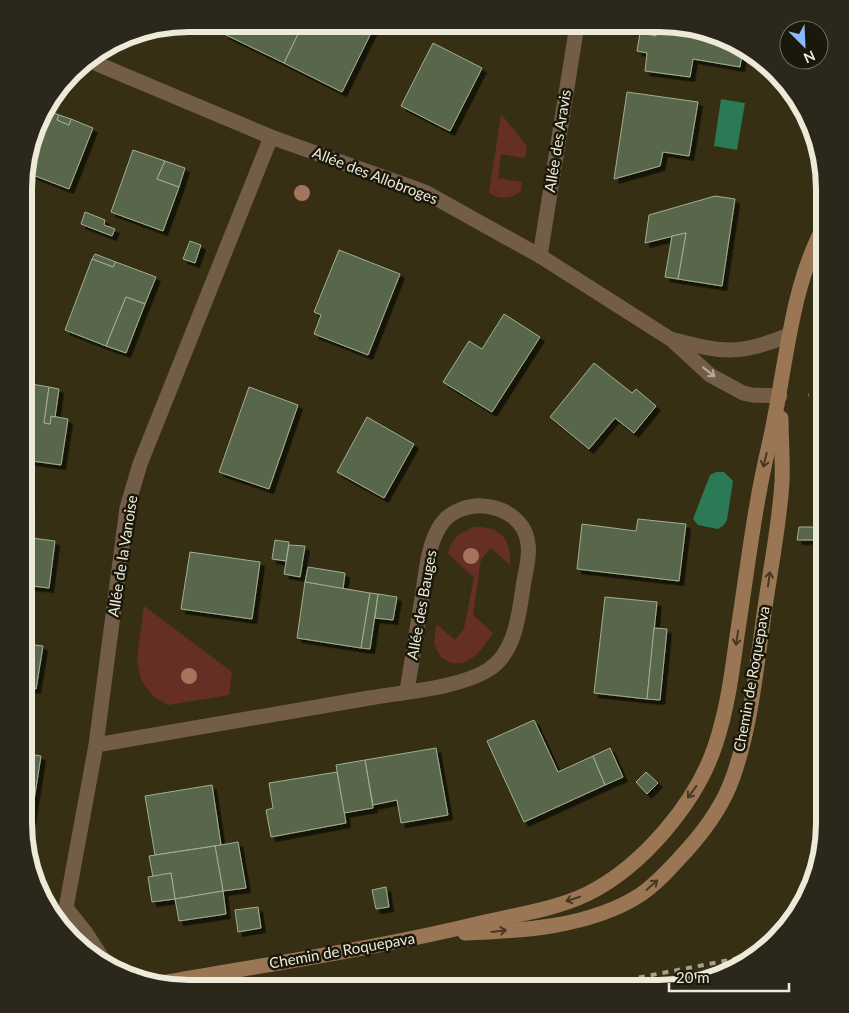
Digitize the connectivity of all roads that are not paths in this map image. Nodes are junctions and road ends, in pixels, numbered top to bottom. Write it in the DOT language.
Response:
graph roads {
  1 [pos="576,32"];
  2 [pos="96,63"];
  3 [pos="271,136"];
  4 [pos="816,247"];
  5 [pos="540,256"];
  6 [pos="789,335"];
  7 [pos="672,340"];
  8 [pos="780,396"];
  9 [pos="407,691"];
  10 [pos="96,744"];
  11 [pos="62,914"];
  12 [pos="433,934"];
  13 [pos="97,950"];
  14 [pos="179,980"];
  1 -- 5 [label="street, Allée des Aravis"];
  2 -- 3 [label="street, Allée des Allobroges"];
  3 -- 5 [label="street, Allée des Allobroges"];
  3 -- 10 [label="street, Allée de la Vanoise"];
  4 -- 6 [label="street, Chemin de Roquepava"];
  5 -- 7 [label="street, Allée des Allobroges"];
  6 -- 7 [label="street, Allée des Allobroges"];
  6 -- 8 [label="street, Chemin de Roquepava"];
  7 -- 8 [label="street, Allée des Allobroges, one-way"];
  8 -- 12 [label="street, Chemin de Roquepava, one-way"];
  12 -- 8 [label="street, Chemin de Roquepava, one-way"];
  9 -- 9 [label="street, Allée des Bauges"];
  9 -- 10 [label="street, Allée des Bauges"];
  10 -- 11 [label="street, Allée de la Vanoise"];
  11 -- 13 [label="street, Allée de la Vanoise"];
  12 -- 14 [label="street, Chemin de Roquepava"];
}
